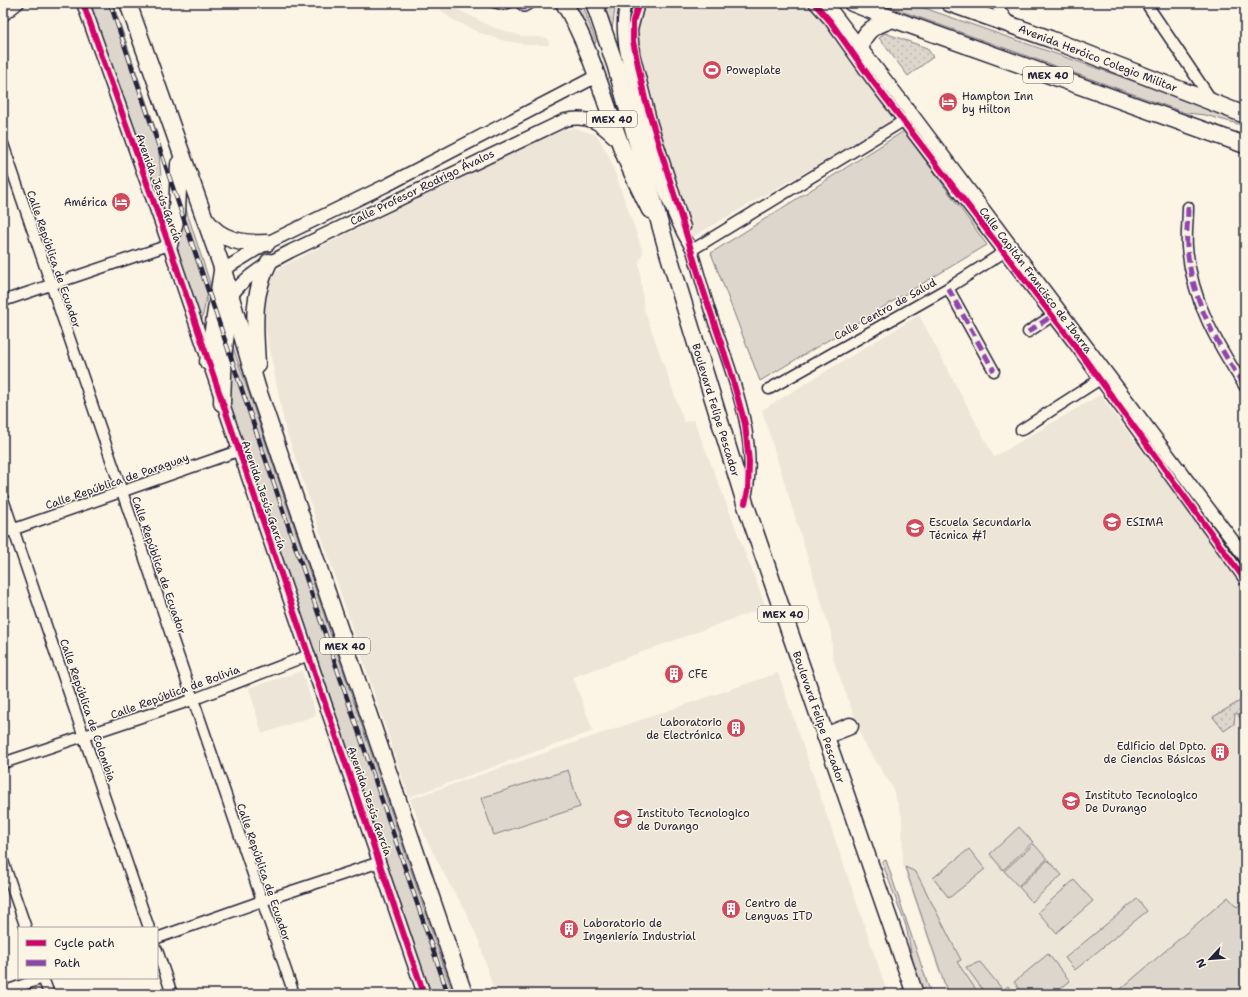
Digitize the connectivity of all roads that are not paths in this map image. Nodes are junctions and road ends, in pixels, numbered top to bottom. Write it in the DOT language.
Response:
graph roads {
  1 [pos="19,3"];
  2 [pos="83,3"];
  3 [pos="128,3"];
  4 [pos="492,3"];
  5 [pos="512,3"];
  6 [pos="518,3"];
  7 [pos="534,3"];
  8 [pos="564,3"];
  9 [pos="594,3"];
  10 [pos="626,3"];
  11 [pos="639,3"];
  12 [pos="814,3"];
  13 [pos="826,3"];
  14 [pos="852,3"];
  15 [pos="949,3"];
  16 [pos="995,3"];
  17 [pos="1146,3"];
  18 [pos="3,16"];
  19 [pos="893,19"];
  20 [pos="1011,25"];
  21 [pos="607,38"];
  22 [pos="861,48"];
  23 [pos="597,76"];
  24 [pos="1213,102"];
  25 [pos="1245,115"];
  26 [pos="908,117"];
  27 [pos="1179,122"];
  28 [pos="1245,135"];
  29 [pos="620,143"];
  30 [pos="3,144"];
  31 [pos="1245,145"];
  32 [pos="178,146"];
  33 [pos="1188,207"];
  34 [pos="201,211"];
  35 [pos="662,231"];
  36 [pos="267,243"];
  37 [pos="169,245"];
  38 [pos="692,250"];
  39 [pos="1007,250"];
  40 [pos="270,262"];
  41 [pos="223,270"];
  42 [pos="50,284"];
  43 [pos="948,288"];
  44 [pos="231,296"];
  45 [pos="3,301"];
  46 [pos="1052,316"];
  47 [pos="1028,332"];
  48 [pos="208,362"];
  49 [pos="994,371"];
  50 [pos="1103,377"];
  51 [pos="257,387"];
  52 [pos="1245,387"];
  53 [pos="769,389"];
  54 [pos="222,403"];
  55 [pos="1021,430"];
  56 [pos="238,451"];
  57 [pos="121,492"];
  58 [pos="3,499"];
  59 [pos="745,503"];
  60 [pos="13,530"];
  61 [pos="3,533"];
  62 [pos="1245,557"];
  63 [pos="1245,580"];
  64 [pos="309,655"];
  65 [pos="192,700"];
  66 [pos="850,726"];
  67 [pos="84,736"];
  68 [pos="825,736"];
  69 [pos="3,763"];
  70 [pos="3,862"];
  71 [pos="380,862"];
  72 [pos="262,901"];
  73 [pos="26,927"];
  74 [pos="149,927"];
  75 [pos="158,938"];
  76 [pos="158,953"];
  77 [pos="40,979"];
  78 [pos="43,979"];
  79 [pos="3,992"];
  80 [pos="49,994"];
  81 [pos="172,994"];
  82 [pos="294,994"];
  83 [pos="424,994"];
  84 [pos="464,994"];
  85 [pos="915,994"];
  1 -- 18 [label="street"];
  2 -- 37 [label="street, Avenida Jesús García"];
  3 -- 32 [label="main road, MEX 40"];
  4 -- 5 [label="street"];
  6 -- 7 [label="street"];
  8 -- 23 [label="main road, MEX 40"];
  9 -- 21 [label="main road, Boulevard Felipe Pescador"];
  10 -- 38 [label="street"];
  11 -- 38 [label="street"];
  12 -- 26 [label="street"];
  13 -- 22 [label="street, Calle Capitán Francisco de Ibarra"];
  14 -- 19 [label="main road, MEX 40"];
  15 -- 20 [label="main road, Avenida Heróico Colegio Militar"];
  16 -- 20 [label="street"];
  17 -- 24 [label="street"];
  19 -- 22 [label="main road"];
  19 -- 27 [label="main road, MEX 40"];
  20 -- 24 [label="main road, Avenida Heróico Colegio Militar"];
  21 -- 23 [label="main road"];
  21 -- 35 [label="main road, Boulevard Felipe Pescador"];
  22 -- 26 [label="street, Calle Capitán Francisco de Ibarra"];
  23 -- 29 [label="main road, MEX 40"];
  23 -- 36 [label="street, Calle Profesor Rodrigo Ávalos"];
  24 -- 25 [label="main road, Avenida Heróico Colegio Militar"];
  26 -- 38 [label="street"];
  26 -- 39 [label="street, Calle Capitán Francisco de Ibarra"];
  27 -- 28 [label="main road"];
  27 -- 31 [label="main road, MEX 40"];
  29 -- 35 [label="main road, MEX 40"];
  29 -- 40 [label="street, Calle Profesor Rodrigo Ávalos"];
  30 -- 42 [label="street, Calle República de Ecuador"];
  32 -- 34 [label="main road, MEX 40"];
  32 -- 37 [label="main road"];
  33 -- 52 [label="street"];
  34 -- 36 [label="main road"];
  34 -- 41 [label="main road, MEX 40"];
  35 -- 59 [label="main road, Boulevard Felipe Pescador / MEX 40"];
  36 -- 41 [label="street, Calle Profesor Rodrigo Ávalos"];
  37 -- 42 [label="street"];
  37 -- 48 [label="street, Avenida Jesús García"];
  38 -- 59 [label="street"];
  39 -- 43 [label="street, Calle Centro de Salud"];
  39 -- 46 [label="street"];
  39 -- 50 [label="street, Calle Capitán Francisco de Ibarra"];
  40 -- 44 [label="street, Calle Profesor Rodrigo Ávalos"];
  40 -- 51 [label="main road"];
  41 -- 44 [label="main road, MEX 40"];
  41 -- 48 [label="main road"];
  42 -- 45 [label="street"];
  42 -- 57 [label="street, Calle República de Ecuador"];
  43 -- 49 [label="street"];
  43 -- 53 [label="street, Calle Centro de Salud"];
  44 -- 51 [label="main road, MEX 40"];
  44 -- 54 [label="main road"];
  46 -- 47 [label="street"];
  46 -- 50 [label="street"];
  48 -- 54 [label="street, Avenida Jesús García"];
  50 -- 55 [label="street"];
  50 -- 62 [label="street, Calle Capitán Francisco de Ibarra"];
  50 -- 63 [label="street"];
  51 -- 84 [label="main road, MEX 40"];
  54 -- 56 [label="street, Avenida Jesús García"];
  56 -- 57 [label="street, Calle República de Paraguay"];
  56 -- 64 [label="street, Avenida Jesús García"];
  57 -- 60 [label="street, Calle República de Paraguay"];
  57 -- 65 [label="street, Calle República de Ecuador"];
  58 -- 60 [label="street, Calle República de Colombia"];
  59 -- 68 [label="main road, Boulevard Felipe Pescador / MEX 40"];
  60 -- 61 [label="street, Calle República de Paraguay"];
  60 -- 67 [label="street, Calle República de Colombia"];
  64 -- 65 [label="street, Calle República de Bolivia"];
  64 -- 71 [label="street, Avenida Jesús García"];
  65 -- 67 [label="street, Calle República de Bolivia"];
  65 -- 72 [label="street, Calle República de Ecuador"];
  66 -- 68 [label="main road"];
  67 -- 69 [label="street, Calle República de Bolivia"];
  67 -- 74 [label="street, Calle República de Colombia"];
  68 -- 85 [label="main road, Boulevard Felipe Pescador / MEX 40"];
  70 -- 73 [label="street"];
  71 -- 72 [label="street"];
  71 -- 83 [label="street, Avenida Jesús García"];
  72 -- 75 [label="street"];
  72 -- 82 [label="street, Calle República de Ecuador"];
  76 -- 81 [label="street"];
  77 -- 79 [label="street"];
  78 -- 80 [label="street"];
}
